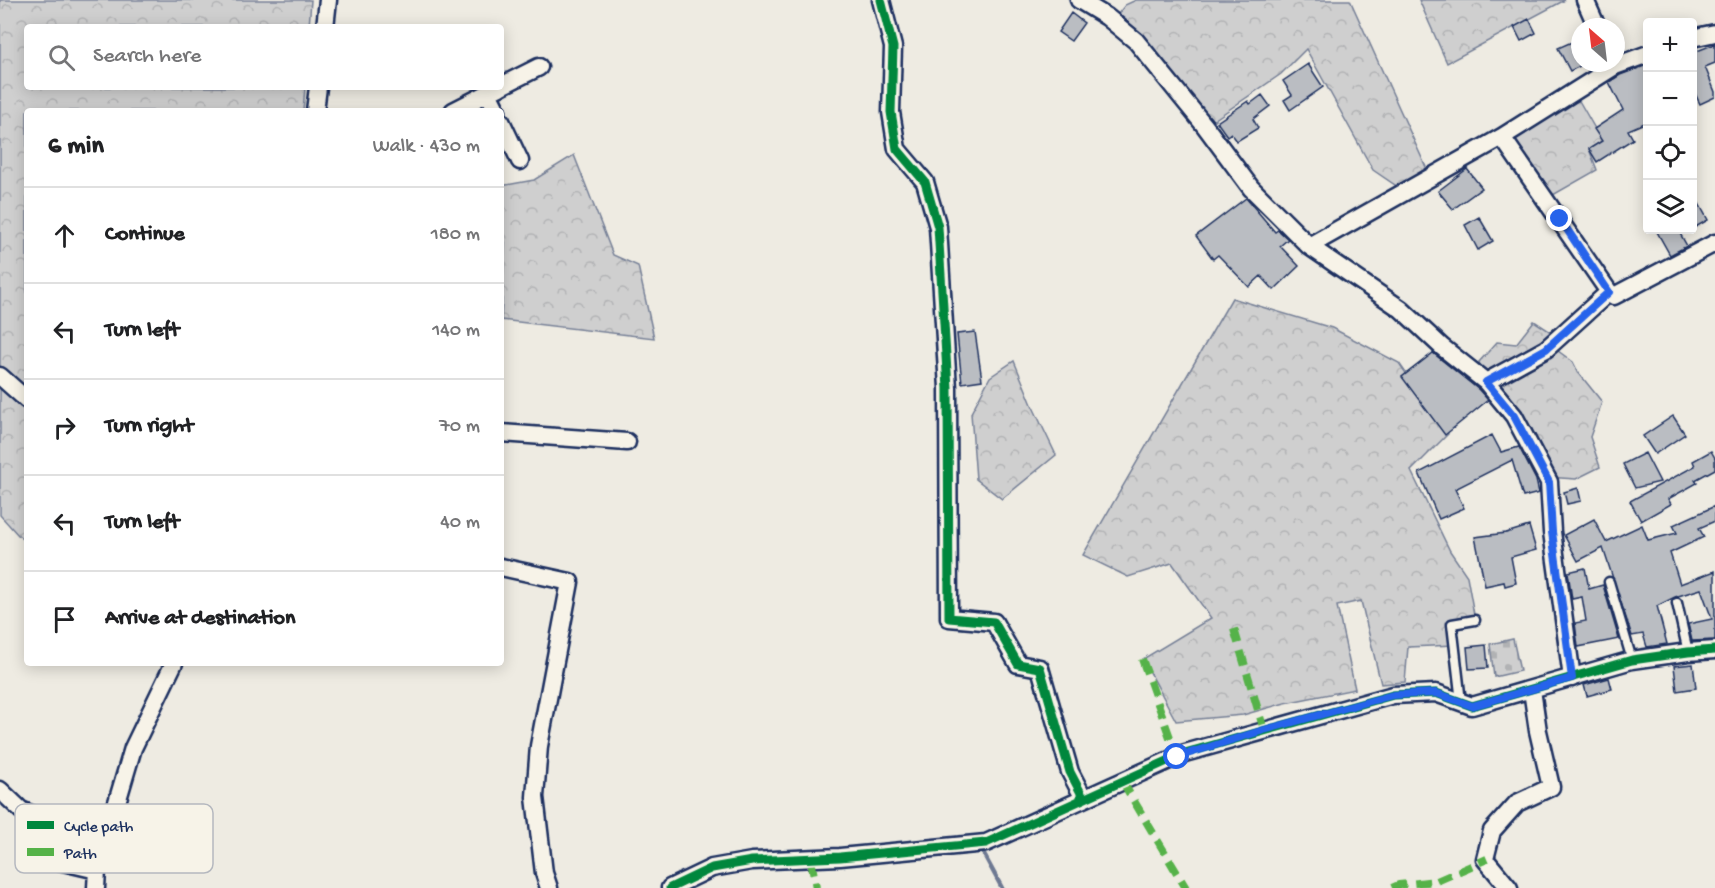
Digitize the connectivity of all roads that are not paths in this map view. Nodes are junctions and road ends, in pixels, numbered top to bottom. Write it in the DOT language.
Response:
graph roads {
  1 [pos="328,0"];
  2 [pos="881,0"];
  3 [pos="1079,0"];
  4 [pos="1585,0"];
  5 [pos="1593,18"];
  6 [pos="325,24"];
  7 [pos="1715,33"];
  8 [pos="1697,37"];
  9 [pos="1643,55"];
  10 [pos="1625,61"];
  11 [pos="539,67"];
  12 [pos="1603,72"];
  13 [pos="504,85"];
  14 [pos="318,90"];
  15 [pos="494,90"];
  16 [pos="496,90"];
  17 [pos="315,108"];
  18 [pos="459,108"];
  19 [pos="497,108"];
  20 [pos="504,128"];
  21 [pos="1502,136"];
  22 [pos="519,161"];
  23 [pos="1715,243"];
  24 [pos="1309,246"];
  25 [pos="1609,292"];
  26 [pos="0,376"];
  27 [pos="1486,382"];
  28 [pos="24,397"];
  29 [pos="504,433"];
  30 [pos="627,442"];
  31 [pos="504,568"];
  32 [pos="1609,582"];
  33 [pos="1677,603"];
  34 [pos="1475,620"];
  35 [pos="1715,650"];
  36 [pos="1688,652"];
  37 [pos="1632,660"];
  38 [pos="173,666"];
  39 [pos="1572,678"];
  40 [pos="1532,690"];
  41 [pos="1461,702"];
  42 [pos="0,790"];
  43 [pos="1081,799"];
  44 [pos="15,804"];
  45 [pos="116,804"];
  46 [pos="97,873"];
  47 [pos="96,888"];
  48 [pos="549,888"];
  49 [pos="670,888"];
  50 [pos="1509,888"];
  1 -- 6 [label="street"];
  2 -- 43 [label="street"];
  3 -- 24 [label="street"];
  4 -- 5 [label="street"];
  7 -- 8 [label="street"];
  9 -- 10 [label="street"];
  11 -- 13 [label="street"];
  12 -- 21 [label="street"];
  14 -- 17 [label="street"];
  15 -- 18 [label="street"];
  16 -- 19 [label="street"];
  20 -- 22 [label="street"];
  21 -- 24 [label="street"];
  21 -- 25 [label="street"];
  23 -- 25 [label="street"];
  24 -- 27 [label="street"];
  25 -- 27 [label="street"];
  26 -- 28 [label="street"];
  27 -- 39 [label="street"];
  29 -- 30 [label="street"];
  31 -- 48 [label="street"];
  32 -- 37 [label="lane"];
  33 -- 36 [label="lane"];
  34 -- 41 [label="lane"];
  35 -- 36 [label="street"];
  36 -- 37 [label="street"];
  37 -- 39 [label="street"];
  38 -- 45 [label="street"];
  39 -- 40 [label="street"];
  40 -- 41 [label="street"];
  40 -- 50 [label="street"];
  41 -- 43 [label="street"];
  42 -- 44 [label="street"];
  43 -- 49 [label="street"];
  46 -- 47 [label="street"];
}
